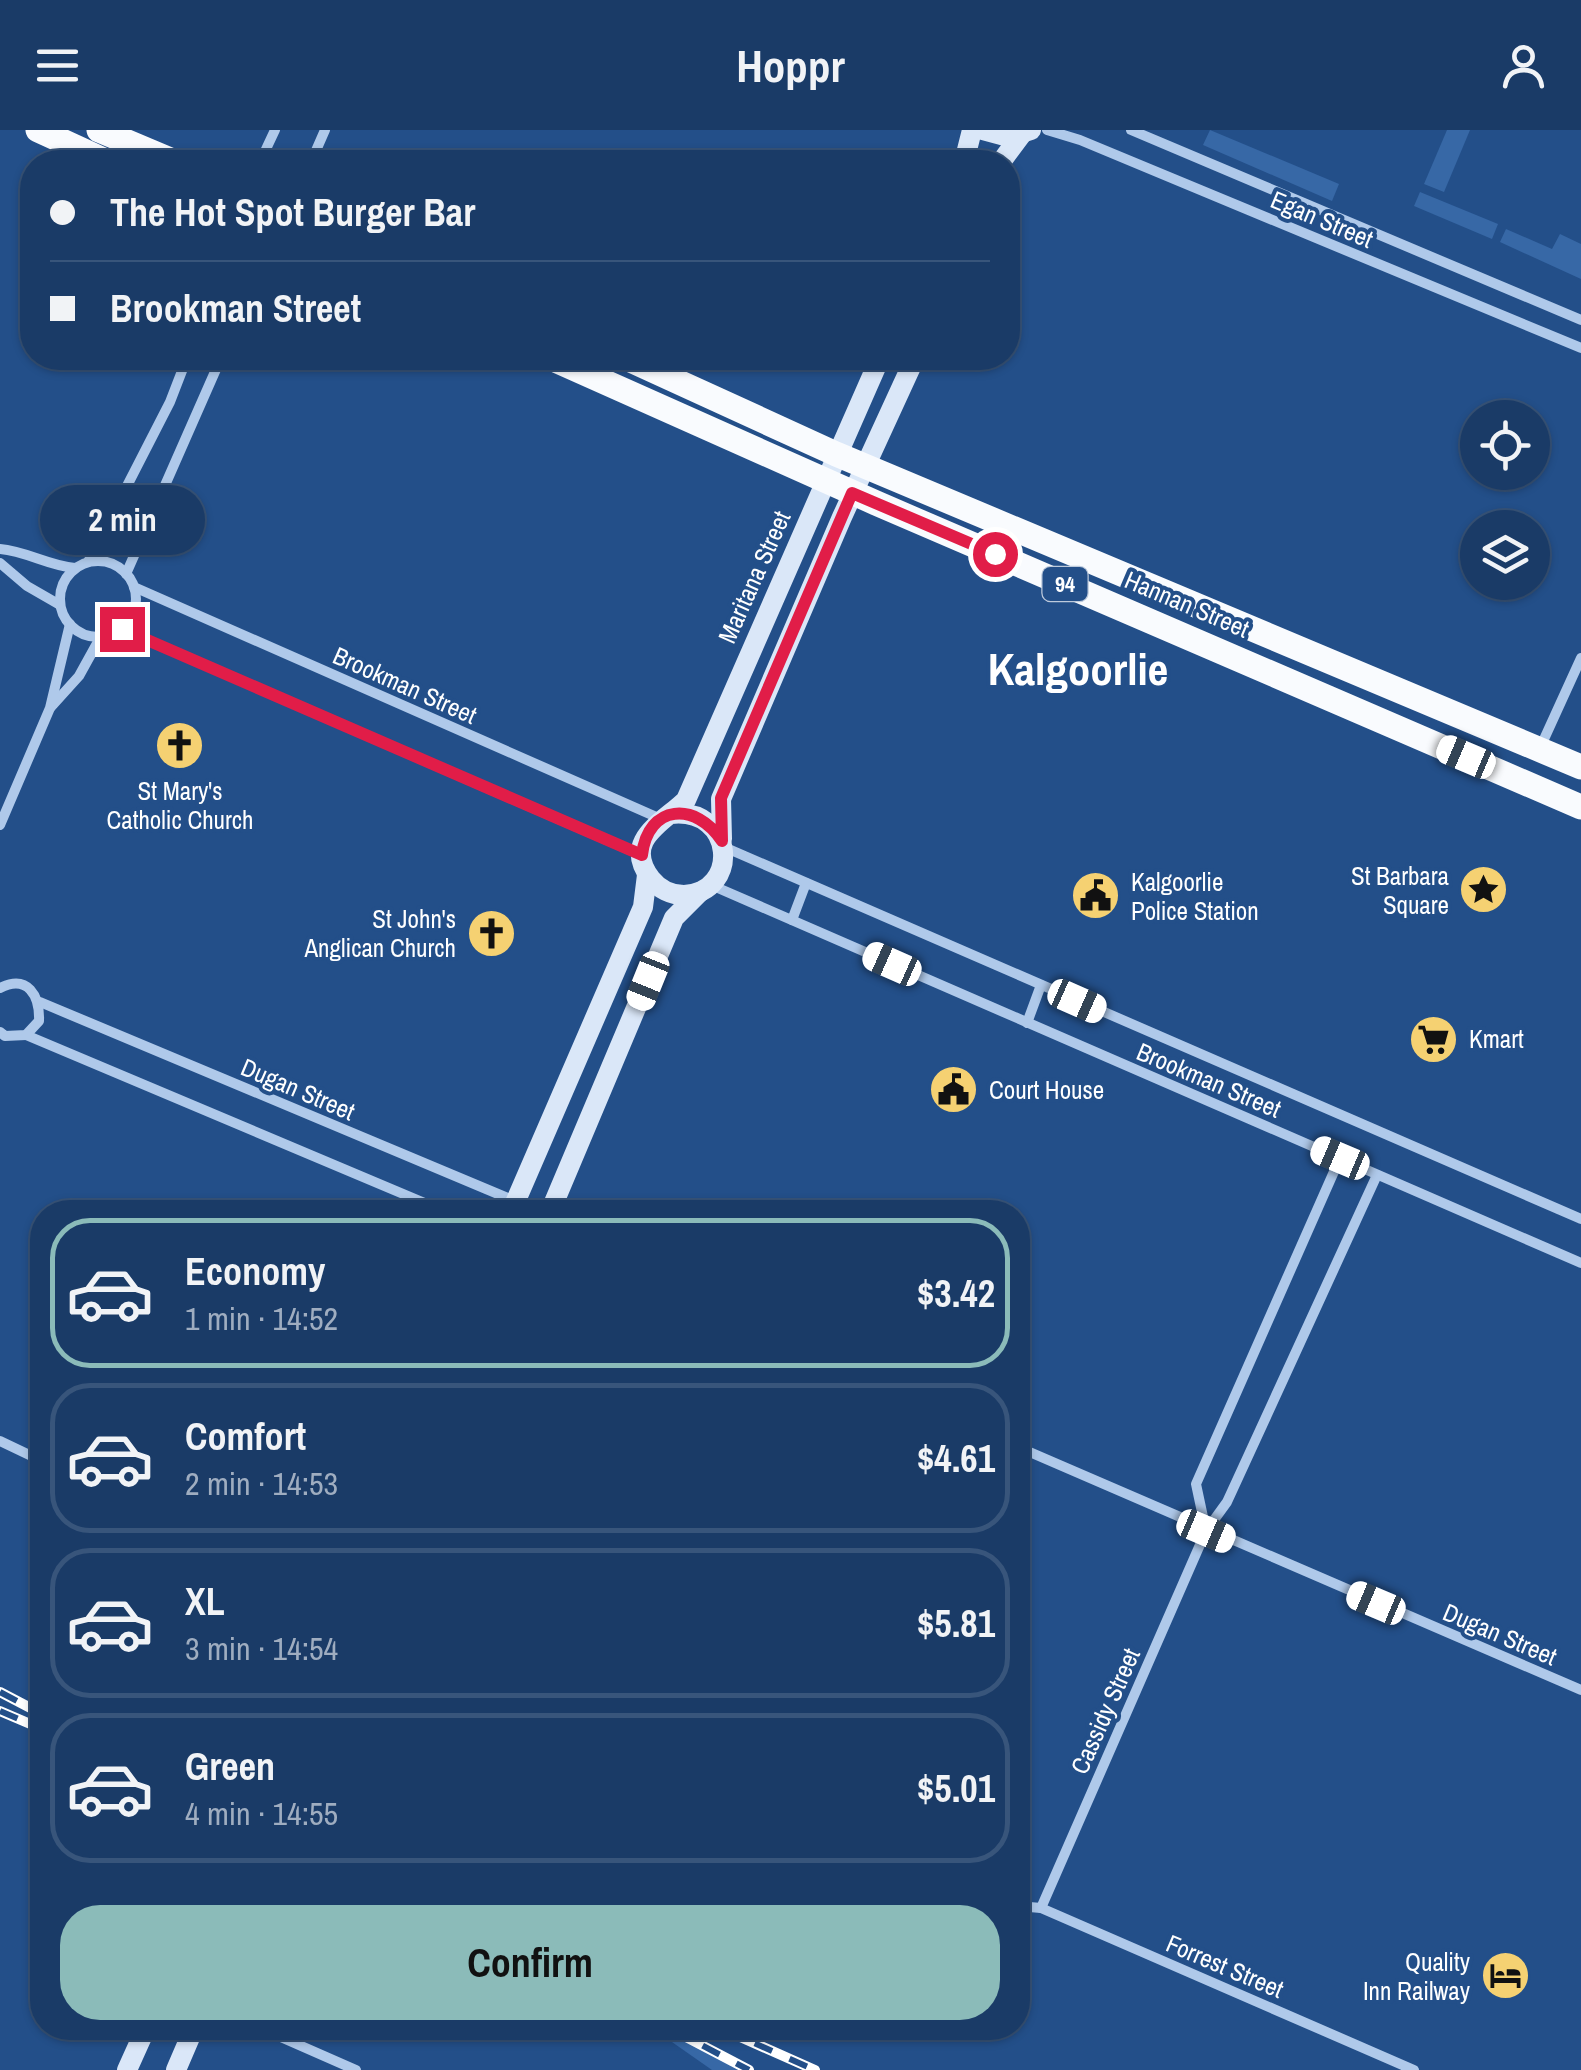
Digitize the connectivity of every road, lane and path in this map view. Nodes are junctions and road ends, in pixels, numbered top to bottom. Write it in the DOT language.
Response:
graph roads {
  1 [pos="38,130"];
  2 [pos="99,130"];
  3 [pos="983,130"];
  4 [pos="1047,130"];
  5 [pos="1130,130"];
  6 [pos="1026,132"];
  7 [pos="82,150"];
  8 [pos="146,150"];
  9 [pos="1581,320"];
  10 [pos="1581,348"];
  11 [pos="182,370"];
  12 [pos="215,370"];
  13 [pos="578,370"];
  14 [pos="652,370"];
  15 [pos="874,370"];
  16 [pos="909,370"];
  17 [pos="836,454"];
  18 [pos="865,467"];
  19 [pos="824,480"];
  20 [pos="852,493"];
  21 [pos="0,550"];
  22 [pos="88,562"];
  23 [pos="0,563"];
  24 [pos="76,568"];
  25 [pos="126,574"];
  26 [pos="134,587"];
  27 [pos="60,605"];
  28 [pos="70,624"];
  29 [pos="122,629"];
  30 [pos="100,638"];
  31 [pos="1581,658"];
  32 [pos="50,708"];
  33 [pos="1540,749"];
  34 [pos="1581,767"];
  35 [pos="1581,807"];
  36 [pos="666,817"];
  37 [pos="0,825"];
  38 [pos="723,844"];
  39 [pos="645,865"];
  40 [pos="806,883"];
  41 [pos="705,888"];
  42 [pos="792,920"];
  43 [pos="1041,986"];
  44 [pos="0,988"];
  45 [pos="40,1002"];
  46 [pos="1027,1022"];
  47 [pos="3,1034"];
  48 [pos="26,1035"];
  49 [pos="0,1050"];
  50 [pos="1340,1158"];
  51 [pos="1377,1175"];
  52 [pos="418,1200"];
  53 [pos="495,1200"];
  54 [pos="516,1200"];
  55 [pos="555,1200"];
  56 [pos="1581,1219"];
  57 [pos="1581,1263"];
  58 [pos="0,1441"];
  59 [pos="1030,1452"];
  60 [pos="30,1456"];
  61 [pos="1206,1531"];
  62 [pos="1581,1690"];
  63 [pos="1030,1907"];
  64 [pos="1041,1908"];
  65 [pos="141,2040"];
  66 [pos="189,2040"];
  67 [pos="288,2040"];
  68 [pos="127,2070"];
  69 [pos="176,2070"];
  70 [pos="356,2070"];
  71 [pos="1414,2070"];
  1 -- 7 [label="highway"];
  2 -- 8 [label="highway"];
  3 -- 6 [label="main road"];
  4 -- 10 [label="street, Egan Street"];
  5 -- 9 [label="street, Egan Street"];
  11 -- 22 [label="street"];
  12 -- 25 [label="street"];
  13 -- 19 [label="highway, Hannan Street / 94"];
  14 -- 17 [label="highway, Hannan Street / 94"];
  15 -- 17 [label="main road, Maritana Street"];
  16 -- 18 [label="main road"];
  17 -- 18 [label="highway, Hannan Street / 94"];
  17 -- 19 [label="main road, Maritana Street"];
  18 -- 20 [label="main road"];
  18 -- 33 [label="highway, Hannan Street / 94"];
  19 -- 20 [label="highway, Hannan Street / 94"];
  19 -- 36 [label="main road, Maritana Street"];
  20 -- 35 [label="highway, Hannan Street / 94"];
  20 -- 38 [label="main road"];
  21 -- 24 [label="street"];
  22 -- 24 [label="street"];
  22 -- 25 [label="street"];
  23 -- 27 [label="street"];
  24 -- 27 [label="street"];
  25 -- 26 [label="street"];
  26 -- 29 [label="street"];
  26 -- 36 [label="street, Brookman Street"];
  27 -- 28 [label="street"];
  28 -- 30 [label="street"];
  28 -- 32 [label="street"];
  29 -- 30 [label="street"];
  29 -- 39 [label="street"];
  30 -- 32 [label="street"];
  31 -- 33 [label="street"];
  32 -- 37 [label="street"];
  33 -- 34 [label="highway, Hannan Street / 94"];
  36 -- 38 [label="main road"];
  36 -- 39 [label="main road"];
  38 -- 40 [label="street, Brookman Street"];
  38 -- 41 [label="main road"];
  39 -- 41 [label="main road"];
  39 -- 54 [label="main road"];
  40 -- 42 [label="street"];
  40 -- 43 [label="street, Brookman Street"];
  41 -- 42 [label="street, Brookman Street"];
  41 -- 55 [label="main road"];
  42 -- 46 [label="street, Brookman Street"];
  43 -- 46 [label="street"];
  43 -- 56 [label="street, Brookman Street"];
  44 -- 45 [label="street, Dugan Street"];
  45 -- 48 [label="street"];
  45 -- 53 [label="street, Dugan Street"];
  46 -- 50 [label="street, Brookman Street"];
  47 -- 48 [label="street"];
  47 -- 49 [label="street"];
  48 -- 52 [label="street"];
  50 -- 51 [label="street, Brookman Street"];
  50 -- 61 [label="street"];
  51 -- 57 [label="street, Brookman Street"];
  51 -- 61 [label="street, Cassidy Street"];
  58 -- 60 [label="street"];
  59 -- 61 [label="street, Dugan Street"];
  61 -- 62 [label="street, Dugan Street"];
  61 -- 64 [label="street, Cassidy Street"];
  63 -- 64 [label="street, Forrest Street"];
  64 -- 71 [label="street, Forrest Street"];
  65 -- 68 [label="main road"];
  66 -- 69 [label="main road"];
  67 -- 70 [label="street"];
}
